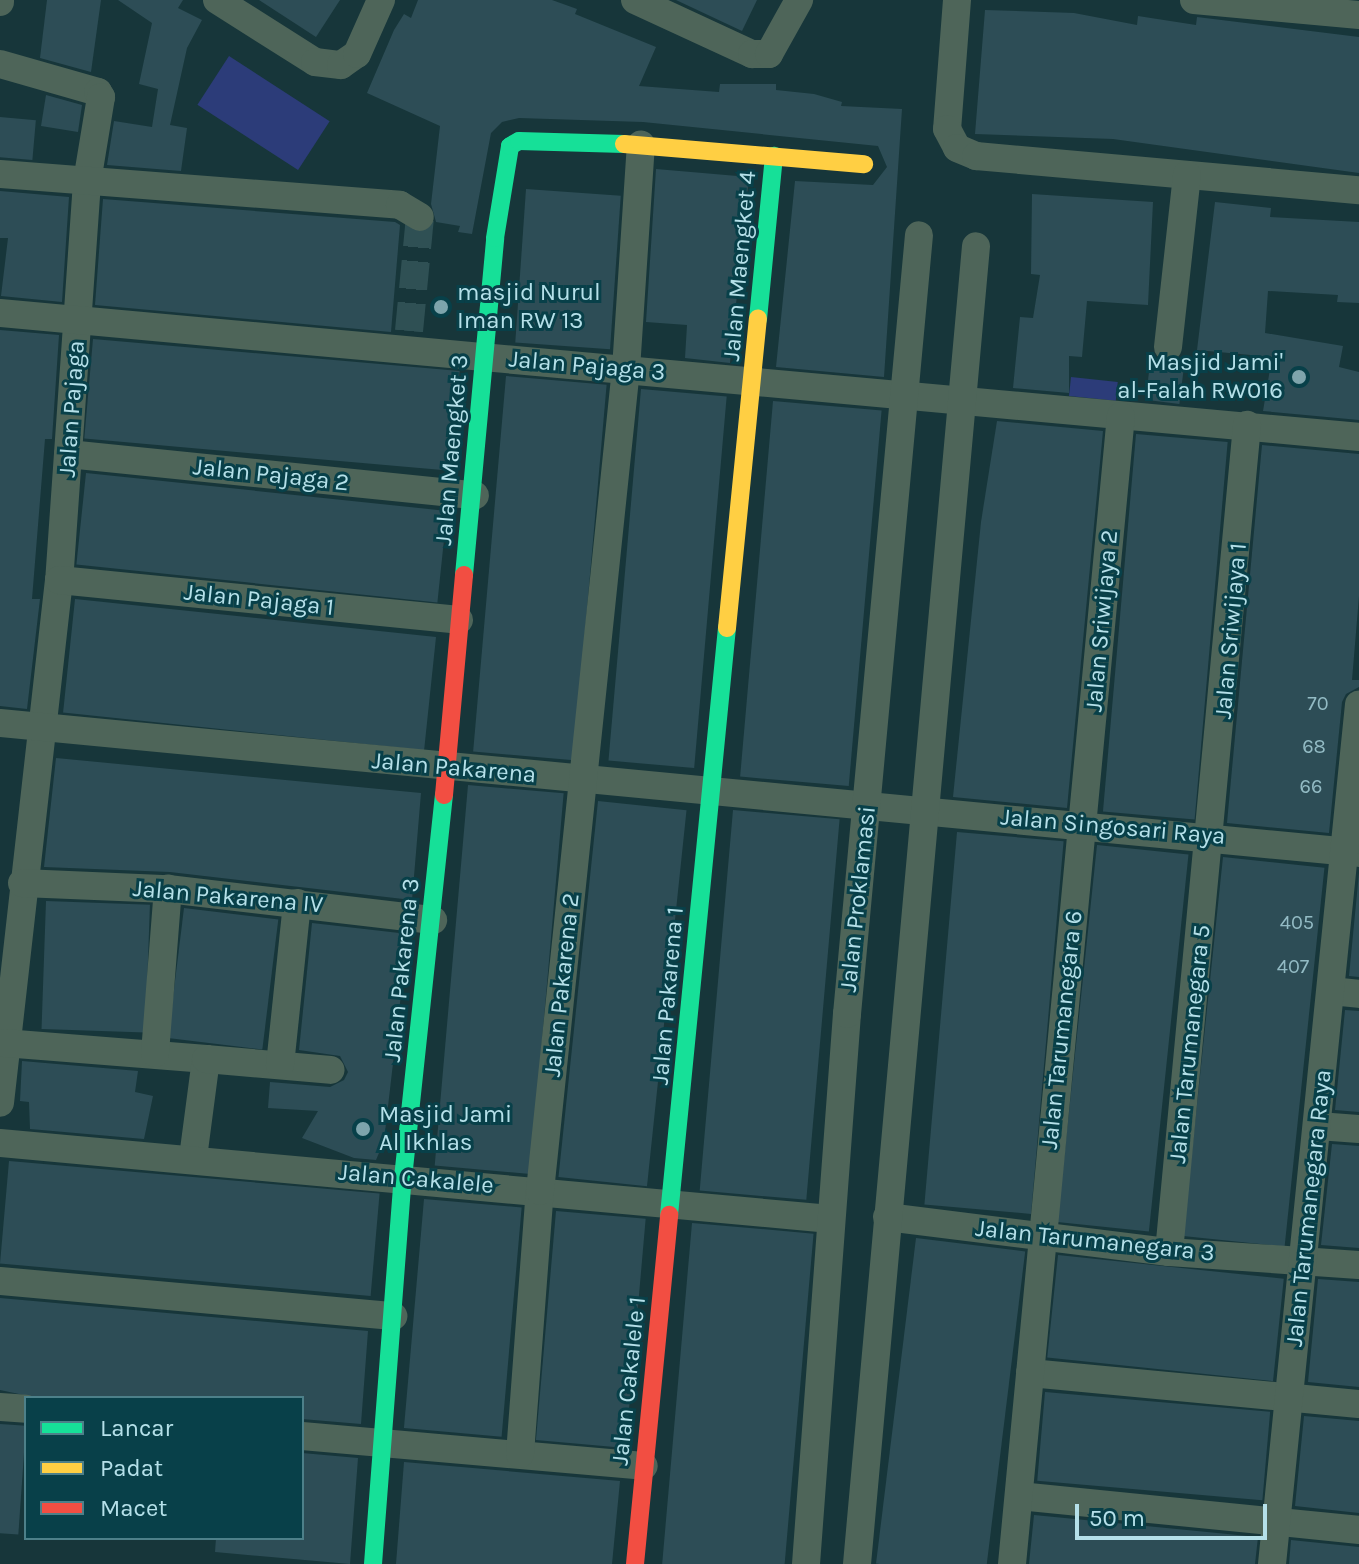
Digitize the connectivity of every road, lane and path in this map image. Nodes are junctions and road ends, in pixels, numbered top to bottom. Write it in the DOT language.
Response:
graph roads {
  1 [pos="217,0"];
  2 [pos="381,0"];
  3 [pos="635,0"];
  4 [pos="799,0"];
  5 [pos="957,0"];
  6 [pos="1194,0"];
  7 [pos="1359,15"];
  8 [pos="0,64"];
  9 [pos="641,145"];
  10 [pos="774,156"];
  11 [pos="864,164"];
  12 [pos="0,174"];
  13 [pos="1187,175"];
  14 [pos="87,182"];
  15 [pos="1359,190"];
  16 [pos="420,217"];
  17 [pos="919,235"];
  18 [pos="976,246"];
  19 [pos="0,313"];
  20 [pos="78,319"];
  21 [pos="1168,347"];
  22 [pos="484,357"];
  23 [pos="626,369"];
  24 [pos="753,381"];
  25 [pos="905,394"];
  26 [pos="964,399"];
  27 [pos="1121,416"];
  28 [pos="1247,425"];
  29 [pos="1359,437"];
  30 [pos="68,454"];
  31 [pos="475,495"];
  32 [pos="59,580"];
  33 [pos="459,620"];
  34 [pos="1359,704"];
  35 [pos="0,723"];
  36 [pos="42,727"];
  37 [pos="445,768"];
  38 [pos="584,780"];
  39 [pos="711,793"];
  40 [pos="868,804"];
  41 [pos="921,809"];
  42 [pos="1082,825"];
  43 [pos="1212,836"];
  44 [pos="1351,853"];
  45 [pos="22,883"];
  46 [pos="168,889"];
  47 [pos="297,903"];
  48 [pos="433,920"];
  49 [pos="1331,991"];
  50 [pos="1359,994"];
  51 [pos="4,1043"];
  52 [pos="155,1053"];
  53 [pos="206,1059"];
  54 [pos="280,1065"];
  55 [pos="331,1070"];
  56 [pos="0,1103"];
  57 [pos="1318,1126"];
  58 [pos="1359,1129"];
  59 [pos="0,1143"];
  60 [pos="193,1158"];
  61 [pos="403,1178"];
  62 [pos="540,1191"];
  63 [pos="672,1203"];
  64 [pos="887,1217"];
  65 [pos="831,1219"];
  66 [pos="1042,1236"];
  67 [pos="1169,1252"];
  68 [pos="1305,1260"];
  69 [pos="1359,1265"];
  70 [pos="0,1281"];
  71 [pos="393,1316"];
  72 [pos="1030,1373"];
  73 [pos="1289,1398"];
  74 [pos="1359,1404"];
  75 [pos="0,1407"];
  76 [pos="24,1409"];
  77 [pos="304,1436"];
  78 [pos="385,1444"];
  79 [pos="520,1454"];
  80 [pos="644,1466"];
  81 [pos="1019,1496"];
  82 [pos="1276,1522"];
  83 [pos="1359,1530"];
  84 [pos="373,1564"];
  85 [pos="635,1564"];
  86 [pos="806,1564"];
  87 [pos="857,1564"];
  88 [pos="1012,1564"];
  89 [pos="1272,1564"];
  1 -- 2 [label="street"];
  3 -- 4 [label="street"];
  5 -- 13 [label="street"];
  6 -- 7 [label="street"];
  8 -- 14 [label="street, Jalan Pajaga"];
  9 -- 10 [label="street"];
  9 -- 22 [label="street, Jalan Maengket 3"];
  9 -- 23 [label="street, Jalan Pakarena 2"];
  10 -- 11 [label="street"];
  10 -- 24 [label="street, Jalan Maengket 4"];
  12 -- 14 [label="street"];
  13 -- 15 [label="street"];
  13 -- 21 [label="street"];
  14 -- 16 [label="street"];
  14 -- 20 [label="street, Jalan Pajaga"];
  17 -- 25 [label="street, Jalan Proklamasi"];
  18 -- 26 [label="street"];
  19 -- 20 [label="street, Jalan Pajaga 3"];
  20 -- 22 [label="street, Jalan Pajaga 3"];
  20 -- 30 [label="street, Jalan Pajaga"];
  22 -- 23 [label="street, Jalan Pajaga 3"];
  22 -- 31 [label="street, Jalan Maengket 3"];
  23 -- 24 [label="street, Jalan Pajaga 3"];
  23 -- 38 [label="street, Jalan Pakarena 2"];
  24 -- 25 [label="street, Jalan Pajaga 3"];
  24 -- 39 [label="street, Jalan Maengket 4"];
  25 -- 26 [label="street, Jalan Pajaga 3"];
  25 -- 40 [label="street, Jalan Proklamasi"];
  26 -- 27 [label="street, Jalan Pajaga 3"];
  26 -- 41 [label="street"];
  27 -- 28 [label="street, Jalan Pajaga 3"];
  27 -- 42 [label="street, Jalan Sriwijaya 2"];
  28 -- 29 [label="street, Jalan Pajaga 3"];
  28 -- 43 [label="street, Jalan Sriwijaya 1"];
  30 -- 31 [label="street, Jalan Pajaga 2"];
  30 -- 32 [label="street, Jalan Pajaga"];
  31 -- 33 [label="street, Jalan Maengket 3"];
  32 -- 33 [label="street, Jalan Pajaga 1"];
  32 -- 36 [label="street, Jalan Pajaga"];
  33 -- 37 [label="street, Jalan Maengket 3"];
  34 -- 44 [label="street, Jalan Tarumanegara Raya"];
  35 -- 36 [label="street, Jalan Pakarena"];
  36 -- 37 [label="street, Jalan Pakarena"];
  36 -- 45 [label="street, Jalan Pajaga"];
  37 -- 38 [label="street, Jalan Pakarena"];
  37 -- 48 [label="street, Jalan Pakarena 3"];
  38 -- 39 [label="street, Jalan Pakarena"];
  38 -- 62 [label="street, Jalan Pakarena 2"];
  39 -- 40 [label="street, Jalan Pakarena"];
  39 -- 63 [label="street, Jalan Pakarena 1"];
  40 -- 41 [label="street, Jalan Singosari Raya"];
  40 -- 65 [label="street, Jalan Proklamasi"];
  41 -- 42 [label="street, Jalan Singosari Raya"];
  41 -- 64 [label="street"];
  42 -- 43 [label="street, Jalan Singosari Raya"];
  42 -- 66 [label="street, Jalan Tarumanegara 6"];
  43 -- 44 [label="street, Jalan Singosari Raya"];
  43 -- 67 [label="street, Jalan Tarumanegara 5"];
  44 -- 49 [label="street, Jalan Tarumanegara Raya"];
  45 -- 46 [label="street, Jalan Pakarena IV"];
  45 -- 51 [label="street, Jalan Pajaga"];
  46 -- 47 [label="street, Jalan Pakarena IV"];
  46 -- 52 [label="street"];
  47 -- 48 [label="street, Jalan Pakarena IV"];
  47 -- 54 [label="street"];
  48 -- 61 [label="street, Jalan Pakarena 3"];
  49 -- 50 [label="street"];
  49 -- 57 [label="street, Jalan Tarumanegara Raya"];
  51 -- 52 [label="street"];
  51 -- 56 [label="street, Jalan Pajaga"];
  52 -- 53 [label="street"];
  53 -- 54 [label="street"];
  53 -- 60 [label="street"];
  54 -- 55 [label="street"];
  57 -- 58 [label="street"];
  57 -- 68 [label="street, Jalan Tarumanegara Raya"];
  59 -- 60 [label="street, Jalan Cakalele"];
  60 -- 61 [label="street, Jalan Cakalele"];
  61 -- 62 [label="street, Jalan Cakalele"];
  61 -- 71 [label="street, Jalan Pakarena 3"];
  62 -- 63 [label="street, Jalan Cakalele"];
  62 -- 79 [label="street, Jalan Pakarena 2"];
  63 -- 65 [label="street, Jalan Cakalele"];
  63 -- 80 [label="street, Jalan Cakalele 1"];
  64 -- 66 [label="street, Jalan Tarumanegara 3"];
  64 -- 87 [label="street"];
  65 -- 86 [label="street, Jalan Proklamasi"];
  66 -- 67 [label="street, Jalan Tarumanegara 3"];
  66 -- 72 [label="street, Jalan Tarumanegara 6"];
  67 -- 68 [label="street, Jalan Tarumanegara 3"];
  68 -- 69 [label="street, Jalan Tarumanegara 3"];
  68 -- 73 [label="street, Jalan Tarumanegara Raya"];
  70 -- 71 [label="street"];
  71 -- 78 [label="street, Jalan Pakarena 3"];
  72 -- 73 [label="street"];
  72 -- 81 [label="street, Jalan Tarumanegara 6"];
  73 -- 74 [label="street"];
  73 -- 82 [label="street, Jalan Tarumanegara Raya"];
  75 -- 76 [label="street"];
  77 -- 78 [label="street"];
  78 -- 79 [label="street"];
  78 -- 84 [label="street, Jalan Pakarena 3"];
  79 -- 80 [label="street"];
  80 -- 85 [label="street, Jalan Cakalele 1"];
  81 -- 82 [label="street"];
  81 -- 88 [label="street, Jalan Tarumanegara 6"];
  82 -- 83 [label="street"];
  82 -- 89 [label="street, Jalan Tarumanegara Raya"];
}
